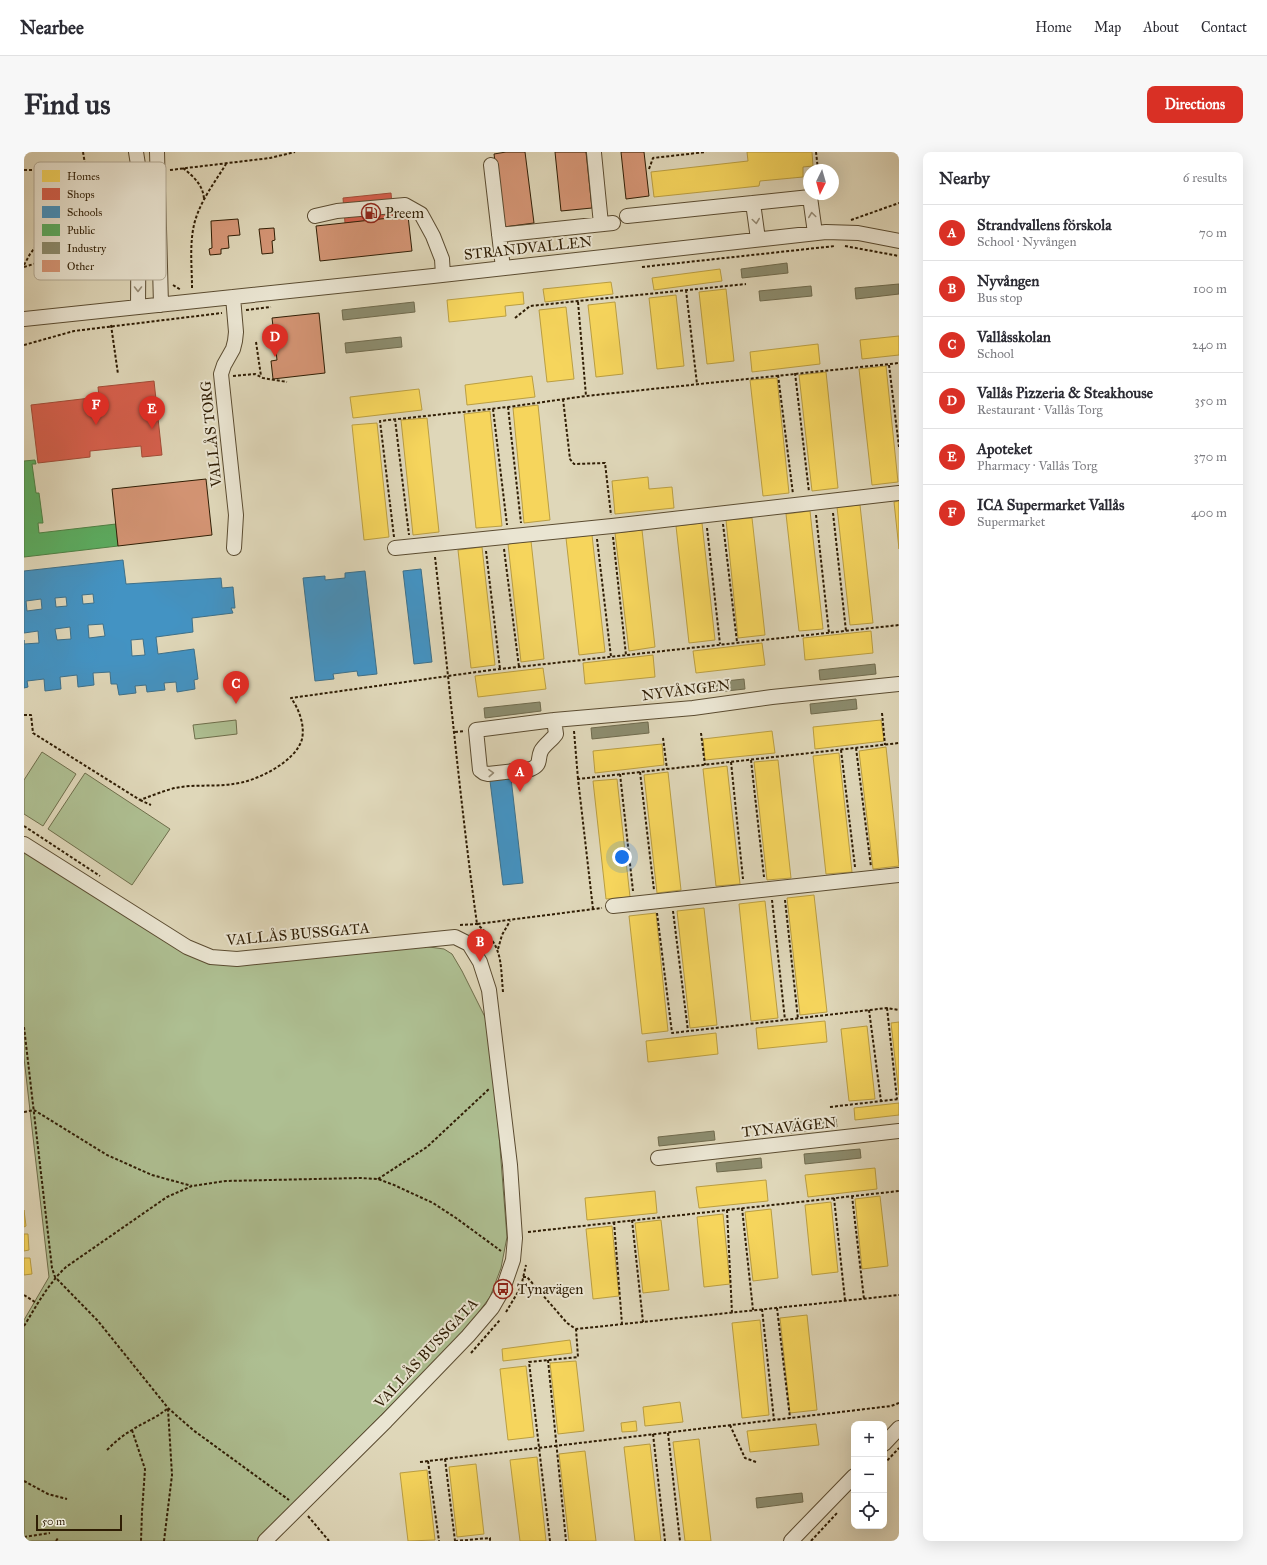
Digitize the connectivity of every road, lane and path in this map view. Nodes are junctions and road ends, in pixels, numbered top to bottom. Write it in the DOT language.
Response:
graph roads {
  1 [pos="83,152"];
  2 [pos="136,152"];
  3 [pos="157,152"];
  4 [pos="295,152"];
  5 [pos="706,152"];
  6 [pos="816,152"];
  7 [pos="594,153"];
  8 [pos="85,162"];
  9 [pos="138,162"];
  10 [pos="157,162"];
  11 [pos="226,164"];
  12 [pos="817,164"];
  13 [pos="491,165"];
  14 [pos="183,168"];
  15 [pos="649,169"];
  16 [pos="170,170"];
  17 [pos="204,200"];
  18 [pos="753,203"];
  19 [pos="899,203"];
  20 [pos="315,216"];
  21 [pos="627,216"];
  22 [pos="848,221"];
  23 [pos="815,233"];
  24 [pos="499,235"];
  25 [pos="758,240"];
  26 [pos="899,241"];
  27 [pos="837,246"];
  28 [pos="842,246"];
  29 [pos="34,249"];
  30 [pos="899,256"];
  31 [pos="34,263"];
  32 [pos="24,266"];
  33 [pos="638,267"];
  34 [pos="503,268"];
  35 [pos="443,275"];
  36 [pos="138,280"];
  37 [pos="160,280"];
  38 [pos="746,284"];
  39 [pos="686,290"];
  40 [pos="233,297"];
  41 [pos="193,302"];
  42 [pos="578,302"];
  43 [pos="161,304"];
  44 [pos="138,307"];
  45 [pos="271,307"];
  46 [pos="234,311"];
  47 [pos="515,318"];
  48 [pos="24,319"];
  49 [pos="112,325"];
  50 [pos="256,342"];
  51 [pos="24,345"];
  52 [pos="899,363"];
  53 [pos="889,364"];
  54 [pos="795,373"];
  55 [pos="118,374"];
  56 [pos="778,375"];
  57 [pos="261,376"];
  58 [pos="221,377"];
  59 [pos="287,382"];
  60 [pos="697,384"];
  61 [pos="586,396"];
  62 [pos="563,399"];
  63 [pos="508,407"];
  64 [pos="493,409"];
  65 [pos="395,419"];
  66 [pos="899,447"];
  67 [pos="899,493"];
  68 [pos="831,501"];
  69 [pos="812,503"];
  70 [pos="794,505"];
  71 [pos="722,514"];
  72 [pos="706,515"];
  73 [pos="612,526"];
  74 [pos="596,527"];
  75 [pos="511,536"];
  76 [pos="484,539"];
  77 [pos="434,544"];
  78 [pos="410,546"];
  79 [pos="234,548"];
  80 [pos="395,548"];
  81 [pos="899,625"];
  82 [pos="846,631"];
  83 [pos="829,633"];
  84 [pos="737,642"];
  85 [pos="720,644"];
  86 [pos="626,655"];
  87 [pos="611,657"];
  88 [pos="519,667"];
  89 [pos="500,669"];
  90 [pos="449,676"];
  91 [pos="899,684"];
  92 [pos="882,713"];
  93 [pos="24,715"];
  94 [pos="573,719"];
  95 [pos="554,720"];
  96 [pos="701,733"];
  97 [pos="663,738"];
  98 [pos="899,743"];
  99 [pos="885,744"];
  100 [pos="856,748"];
  101 [pos="841,750"];
  102 [pos="751,760"];
  103 [pos="731,762"];
  104 [pos="705,765"];
  105 [pos="667,769"];
  106 [pos="640,772"];
  107 [pos="620,774"];
  108 [pos="578,779"];
  109 [pos="140,800"];
  110 [pos="151,805"];
  111 [pos="24,826"];
  112 [pos="24,844"];
  113 [pos="899,875"];
  114 [pos="872,878"];
  115 [pos="105,879"];
  116 [pos="856,880"];
  117 [pos="773,889"];
  118 [pos="744,892"];
  119 [pos="672,900"];
  120 [pos="655,902"];
  121 [pos="634,904"];
  122 [pos="613,906"];
  123 [pos="593,909"];
  124 [pos="511,920"];
  125 [pos="477,924"];
  126 [pos="459,925"];
  127 [pos="325,936"];
  128 [pos="303,938"];
  129 [pos="498,950"];
  130 [pos="503,993"];
  131 [pos="887,1008"];
  132 [pos="869,1010"];
  133 [pos="899,1010"];
  134 [pos="798,1019"];
  135 [pos="785,1020"];
  136 [pos="24,1027"];
  137 [pos="688,1031"];
  138 [pos="500,1078"];
  139 [pos="898,1099"];
  140 [pos="881,1101"];
  141 [pos="830,1107"];
  142 [pos="34,1110"];
  143 [pos="24,1112"];
  144 [pos="899,1131"];
  145 [pos="658,1158"];
  146 [pos="378,1179"];
  147 [pos="192,1186"];
  148 [pos="899,1191"];
  149 [pos="852,1196"];
  150 [pos="834,1198"];
  151 [pos="742,1208"];
  152 [pos="726,1210"];
  153 [pos="632,1220"];
  154 [pos="614,1222"];
  155 [pos="528,1226"];
  156 [pos="528,1232"];
  157 [pos="528,1239"];
  158 [pos="520,1260"];
  159 [pos="525,1267"];
  160 [pos="523,1276"];
  161 [pos="54,1277"];
  162 [pos="899,1294"];
  163 [pos="24,1295"];
  164 [pos="864,1299"];
  165 [pos="845,1300"];
  166 [pos="38,1304"];
  167 [pos="777,1308"];
  168 [pos="762,1309"];
  169 [pos="753,1310"];
  170 [pos="732,1313"];
  171 [pos="644,1322"];
  172 [pos="622,1324"];
  173 [pos="24,1326"];
  174 [pos="576,1329"];
  175 [pos="469,1355"];
  176 [pos="548,1360"];
  177 [pos="899,1403"];
  178 [pos="168,1408"];
  179 [pos="790,1418"];
  180 [pos="774,1420"];
  181 [pos="730,1425"];
  182 [pos="899,1428"];
  183 [pos="132,1430"];
  184 [pos="668,1432"];
  185 [pos="653,1434"];
  186 [pos="887,1441"];
  187 [pos="557,1446"];
  188 [pos="539,1448"];
  189 [pos="899,1448"];
  190 [pos="107,1450"];
  191 [pos="444,1459"];
  192 [pos="887,1461"];
  193 [pos="420,1462"];
  194 [pos="428,1462"];
  195 [pos="756,1462"];
  196 [pos="851,1479"];
  197 [pos="24,1481"];
  198 [pos="67,1499"];
  199 [pos="843,1507"];
  200 [pos="305,1509"];
  201 [pos="50,1533"];
  202 [pos="24,1537"];
  203 [pos="58,1538"];
  204 [pos="56,1541"];
  205 [pos="141,1541"];
  206 [pos="164,1541"];
  207 [pos="264,1541"];
  208 [pos="328,1541"];
  209 [pos="439,1541"];
  210 [pos="454,1541"];
  211 [pos="490,1541"];
  212 [pos="550,1541"];
  213 [pos="566,1541"];
  214 [pos="665,1541"];
  215 [pos="680,1541"];
  216 [pos="791,1541"];
  217 [pos="811,1541"];
  1 -- 8 [label="path"];
  2 -- 9 [label="street, one-way"];
  3 -- 10 [label="street"];
  4 -- 11 [label="path"];
  5 -- 15 [label="path"];
  6 -- 12 [label="path"];
  7 -- 24 [label="street"];
  11 -- 14 [label="path"];
  11 -- 17 [label="path"];
  13 -- 24 [label="street"];
  14 -- 16 [label="path"];
  14 -- 17 [label="path"];
  17 -- 41 [label="path"];
  18 -- 21 [label="street"];
  23 -- 18 [label="street, one-way"];
  18 -- 25 [label="street, one-way"];
  19 -- 22 [label="path"];
  20 -- 35 [label="street"];
  23 -- 25 [label="street, STRANDVALLEN"];
  23 -- 26 [label="street, STRANDVALLEN"];
  24 -- 34 [label="street"];
  25 -- 34 [label="street, STRANDVALLEN"];
  27 -- 33 [label="path"];
  28 -- 30 [label="path"];
  29 -- 32 [label="path"];
  31 -- 32 [label="path"];
  34 -- 35 [label="street, STRANDVALLEN"];
  35 -- 40 [label="street, STRANDVALLEN"];
  36 -- 44 [label="street, one-way"];
  37 -- 43 [label="street"];
  38 -- 39 [label="path"];
  39 -- 42 [label="path"];
  39 -- 60 [label="path"];
  40 -- 41 [label="street, STRANDVALLEN"];
  40 -- 46 [label="street, VALLÅS TORG"];
  41 -- 43 [label="street, STRANDVALLEN"];
  42 -- 47 [label="path"];
  42 -- 61 [label="path"];
  43 -- 44 [label="street, STRANDVALLEN"];
  44 -- 48 [label="street, STRANDVALLEN"];
  45 -- 46 [label="path"];
  46 -- 49 [label="path"];
  46 -- 58 [label="street, VALLÅS TORG"];
  49 -- 51 [label="path"];
  49 -- 55 [label="path"];
  50 -- 57 [label="path"];
  52 -- 53 [label="path"];
  53 -- 54 [label="path"];
  53 -- 66 [label="path"];
  54 -- 56 [label="path"];
  54 -- 69 [label="path"];
  56 -- 60 [label="path"];
  56 -- 70 [label="path"];
  57 -- 58 [label="path"];
  57 -- 59 [label="path"];
  58 -- 79 [label="street, VALLÅS TORG"];
  60 -- 61 [label="path"];
  61 -- 62 [label="path"];
  62 -- 63 [label="path"];
  62 -- 73 [label="path"];
  63 -- 64 [label="path"];
  63 -- 75 [label="path"];
  64 -- 65 [label="path"];
  64 -- 75 [label="path"];
  65 -- 78 [label="path"];
  65 -- 80 [label="path"];
  67 -- 68 [label="street"];
  68 -- 69 [label="street"];
  68 -- 82 [label="path"];
  69 -- 70 [label="street"];
  69 -- 83 [label="path"];
  70 -- 71 [label="street"];
  71 -- 72 [label="street"];
  71 -- 84 [label="path"];
  72 -- 73 [label="street"];
  72 -- 85 [label="path"];
  73 -- 74 [label="street"];
  73 -- 86 [label="path"];
  74 -- 75 [label="street"];
  74 -- 87 [label="path"];
  75 -- 76 [label="street"];
  75 -- 88 [label="path"];
  76 -- 77 [label="street"];
  76 -- 89 [label="path"];
  77 -- 78 [label="street"];
  77 -- 90 [label="path"];
  78 -- 80 [label="street"];
  81 -- 82 [label="path"];
  82 -- 83 [label="path"];
  83 -- 84 [label="path"];
  84 -- 85 [label="path"];
  85 -- 86 [label="path"];
  86 -- 87 [label="path"];
  87 -- 88 [label="path"];
  88 -- 89 [label="path"];
  89 -- 90 [label="path"];
  90 -- 109 [label="path"];
  90 -- 125 [label="path"];
  91 -- 94 [label="street, NYVÅNGEN"];
  92 -- 99 [label="path"];
  93 -- 109 [label="path"];
  94 -- 95 [label="street, NYVÅNGEN"];
  94 -- 108 [label="path"];
  95 -- 95 [label="street, NYVÅNGEN, one-way"];
  96 -- 104 [label="path"];
  97 -- 105 [label="path"];
  98 -- 99 [label="path"];
  99 -- 100 [label="path"];
  100 -- 101 [label="path"];
  100 -- 114 [label="path"];
  101 -- 102 [label="path"];
  101 -- 116 [label="path"];
  102 -- 103 [label="path"];
  102 -- 117 [label="path"];
  103 -- 104 [label="path"];
  103 -- 118 [label="path"];
  104 -- 105 [label="path"];
  105 -- 106 [label="path"];
  106 -- 107 [label="path"];
  106 -- 120 [label="path"];
  107 -- 108 [label="path"];
  107 -- 121 [label="path"];
  108 -- 123 [label="path"];
  109 -- 110 [label="path"];
  111 -- 115 [label="path"];
  112 -- 138 [label="street, VALLÅS BUSSGATA"];
  113 -- 114 [label="street"];
  114 -- 116 [label="street"];
  116 -- 117 [label="street"];
  117 -- 118 [label="street"];
  117 -- 134 [label="path"];
  117 -- 135 [label="path"];
  118 -- 119 [label="street"];
  119 -- 120 [label="street"];
  119 -- 137 [label="path"];
  120 -- 121 [label="street"];
  120 -- 137 [label="path"];
  121 -- 122 [label="street"];
  122 -- 123 [label="path"];
  123 -- 124 [label="path"];
  124 -- 125 [label="path"];
  124 -- 129 [label="path"];
  125 -- 126 [label="path"];
  125 -- 129 [label="path"];
  127 -- 128 [label="path"];
  129 -- 130 [label="path"];
  131 -- 132 [label="path"];
  131 -- 133 [label="path"];
  131 -- 139 [label="path"];
  132 -- 134 [label="path"];
  132 -- 140 [label="path"];
  134 -- 135 [label="path"];
  135 -- 137 [label="path"];
  136 -- 142 [label="path"];
  138 -- 146 [label="path"];
  138 -- 158 [label="street, VALLÅS BUSSGATA"];
  139 -- 140 [label="path"];
  140 -- 141 [label="path"];
  142 -- 143 [label="path"];
  142 -- 147 [label="path"];
  142 -- 161 [label="path"];
  144 -- 145 [label="street, TYNAVÄGEN"];
  146 -- 147 [label="path"];
  146 -- 158 [label="path"];
  147 -- 161 [label="path"];
  148 -- 149 [label="path"];
  149 -- 150 [label="path"];
  149 -- 164 [label="path"];
  150 -- 151 [label="path"];
  150 -- 165 [label="path"];
  151 -- 152 [label="path"];
  151 -- 169 [label="path"];
  152 -- 153 [label="path"];
  152 -- 170 [label="path"];
  153 -- 154 [label="path"];
  153 -- 171 [label="path"];
  154 -- 156 [label="path"];
  154 -- 172 [label="path"];
  155 -- 156 [label="path"];
  156 -- 157 [label="path"];
  158 -- 159 [label="path"];
  158 -- 159 [label="path"];
  158 -- 200 [label="street, VALLÅS BUSSGATA"];
  159 -- 160 [label="path"];
  160 -- 174 [label="path"];
  160 -- 175 [label="path"];
  161 -- 166 [label="path"];
  161 -- 178 [label="path"];
  162 -- 164 [label="path"];
  163 -- 166 [label="path"];
  164 -- 165 [label="path"];
  165 -- 167 [label="path"];
  166 -- 173 [label="path"];
  167 -- 168 [label="path"];
  167 -- 179 [label="path"];
  168 -- 169 [label="path"];
  168 -- 180 [label="path"];
  169 -- 170 [label="path"];
  170 -- 171 [label="path"];
  171 -- 172 [label="path"];
  172 -- 174 [label="path"];
  174 -- 176 [label="path"];
  176 -- 187 [label="path"];
  176 -- 188 [label="path"];
  177 -- 179 [label="path"];
  178 -- 183 [label="path"];
  178 -- 200 [label="path"];
  178 -- 206 [label="path"];
  179 -- 180 [label="path"];
  180 -- 181 [label="path"];
  181 -- 184 [label="path"];
  181 -- 195 [label="path"];
  182 -- 186 [label="street"];
  183 -- 190 [label="path"];
  183 -- 205 [label="path"];
  184 -- 185 [label="path"];
  184 -- 215 [label="path"];
  185 -- 187 [label="path"];
  185 -- 214 [label="path"];
  187 -- 188 [label="path"];
  187 -- 213 [label="path"];
  188 -- 191 [label="path"];
  188 -- 212 [label="path"];
  189 -- 192 [label="path"];
  191 -- 194 [label="path"];
  191 -- 210 [label="path"];
  193 -- 194 [label="path"];
  194 -- 209 [label="path"];
  196 -- 216 [label="street"];
  197 -- 198 [label="path"];
  199 -- 217 [label="path"];
  200 -- 207 [label="street, VALLÅS BUSSGATA"];
  200 -- 208 [label="path"];
  201 -- 202 [label="path"];
  203 -- 204 [label="path"];
  210 -- 211 [label="path"];
}
